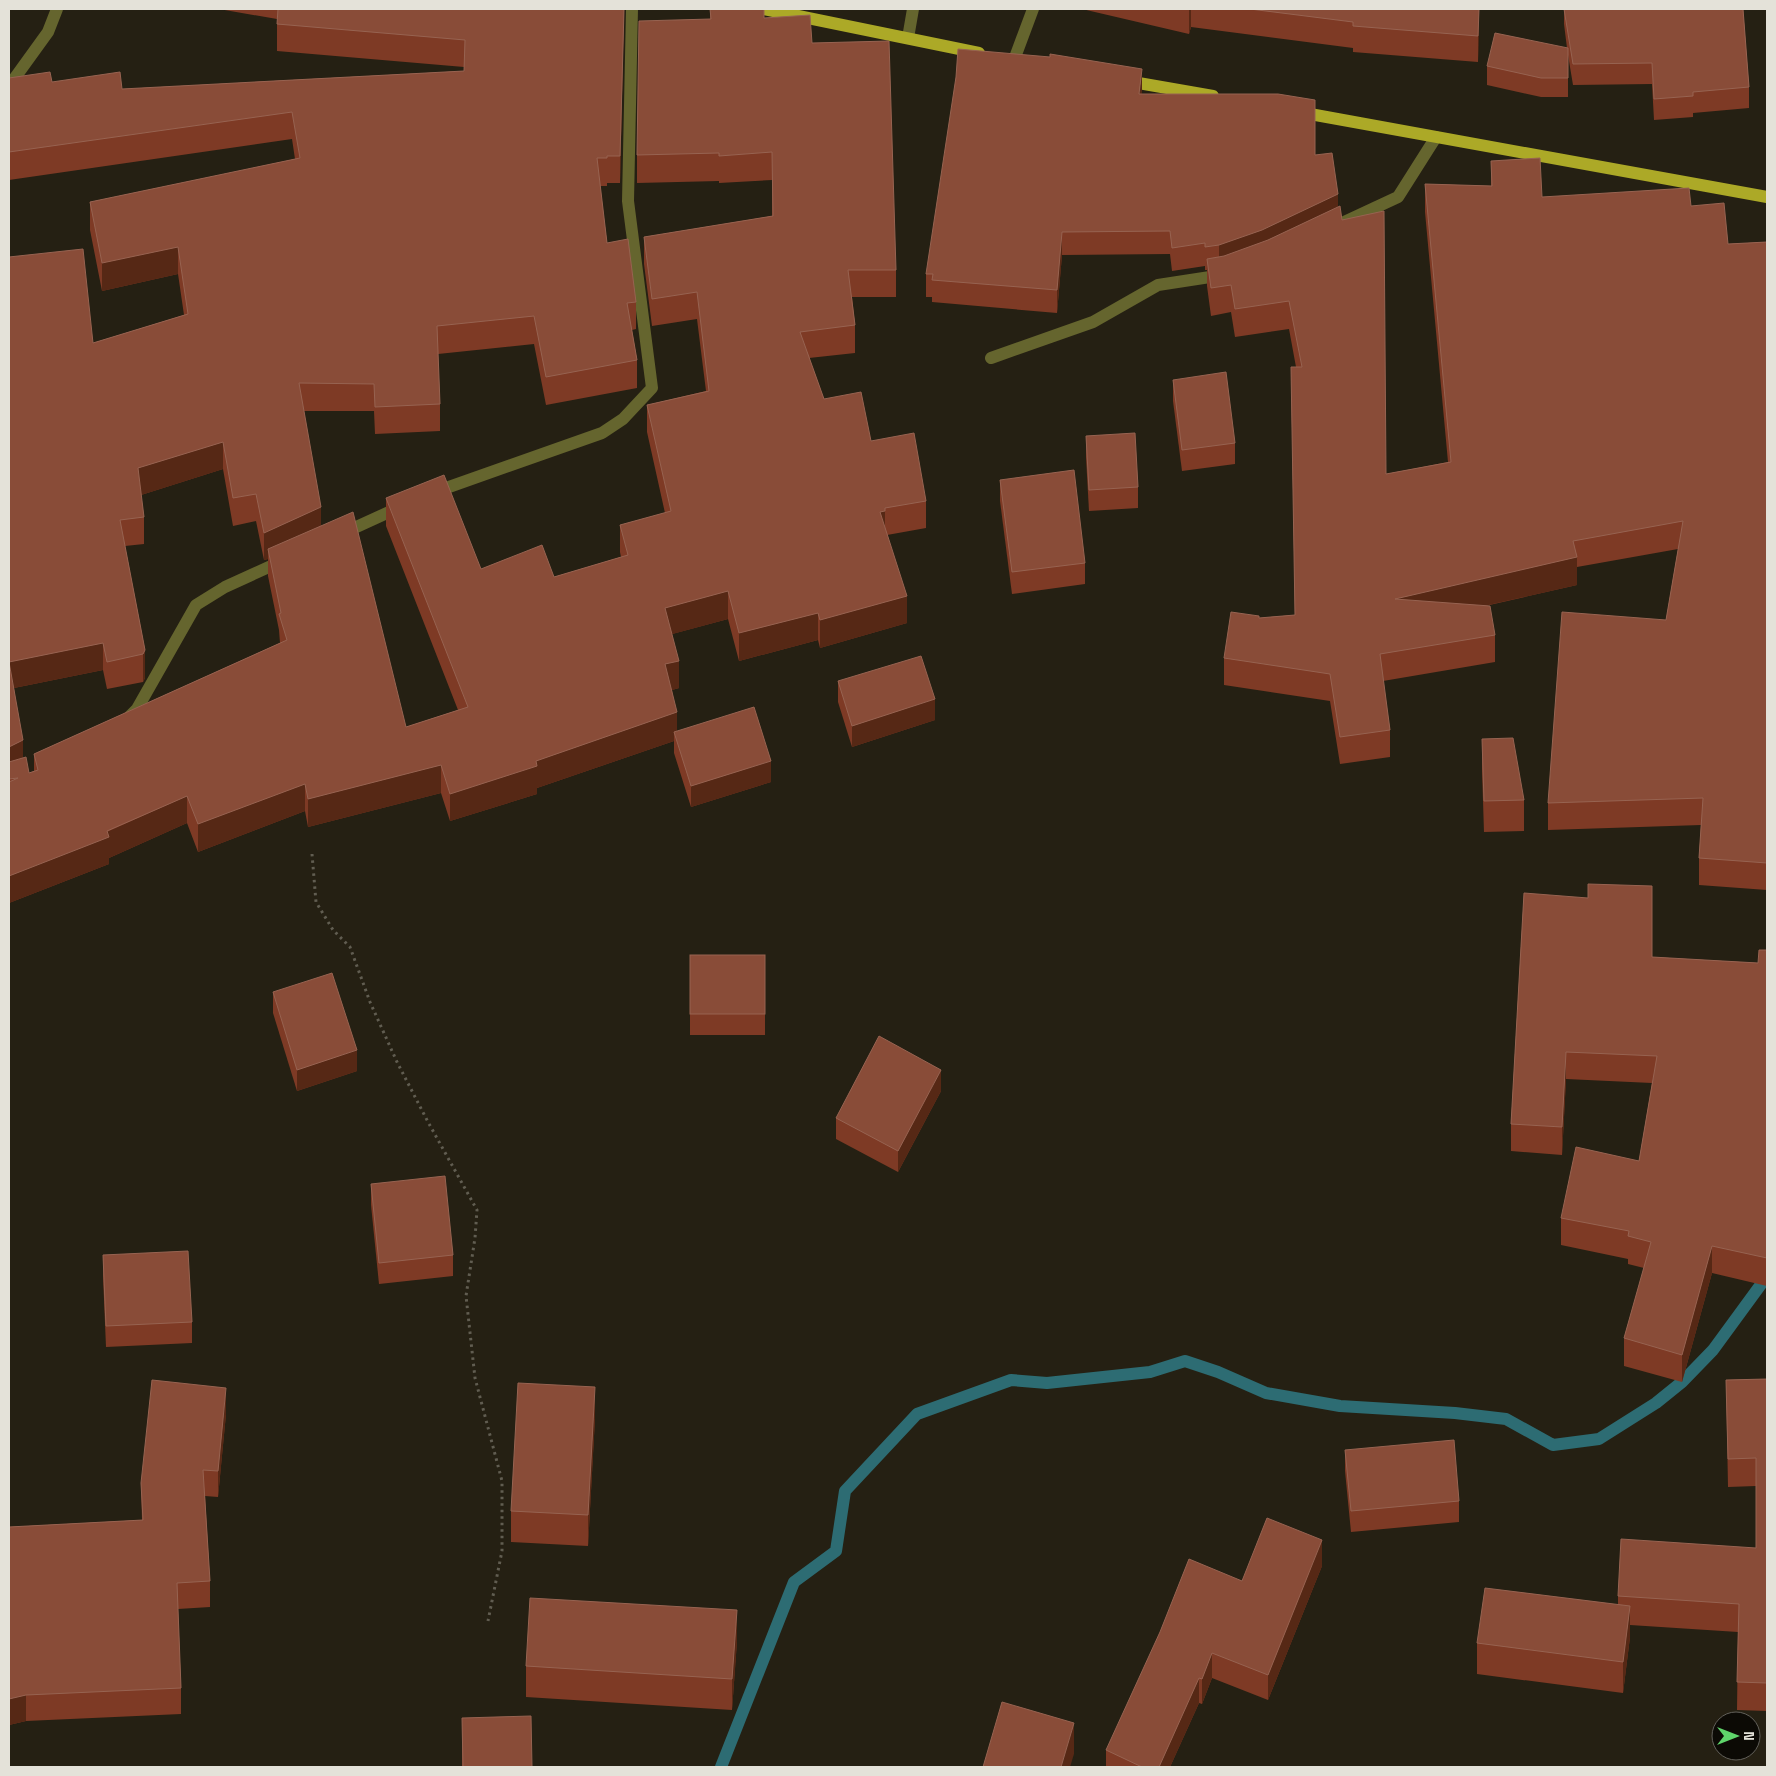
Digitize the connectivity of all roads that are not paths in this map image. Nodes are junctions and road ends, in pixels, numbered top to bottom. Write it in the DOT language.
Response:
graph roads {
  1 [pos="57,9"];
  2 [pos="632,9"];
  3 [pos="764,9"];
  4 [pos="913,9"];
  5 [pos="1033,9"];
  6 [pos="908,38"];
  7 [pos="1009,59"];
  8 [pos="1112,78"];
  9 [pos="9,86"];
  10 [pos="1230,99"];
  11 [pos="1288,110"];
  12 [pos="1436,137"];
  13 [pos="1767,197"];
  14 [pos="1327,230"];
  15 [pos="1239,270"];
  16 [pos="991,358"];
  17 [pos="330,539"];
  18 [pos="295,555"];
  19 [pos="116,730"];
  1 -- 9 [label="street"];
  2 -- 17 [label="street"];
  3 -- 6 [label="main road"];
  4 -- 6 [label="street"];
  5 -- 7 [label="street"];
  6 -- 7 [label="main road"];
  8 -- 10 [label="main road"];
  11 -- 12 [label="main road"];
  12 -- 13 [label="main road"];
  12 -- 14 [label="street"];
  15 -- 16 [label="street"];
  18 -- 19 [label="street"];
}
